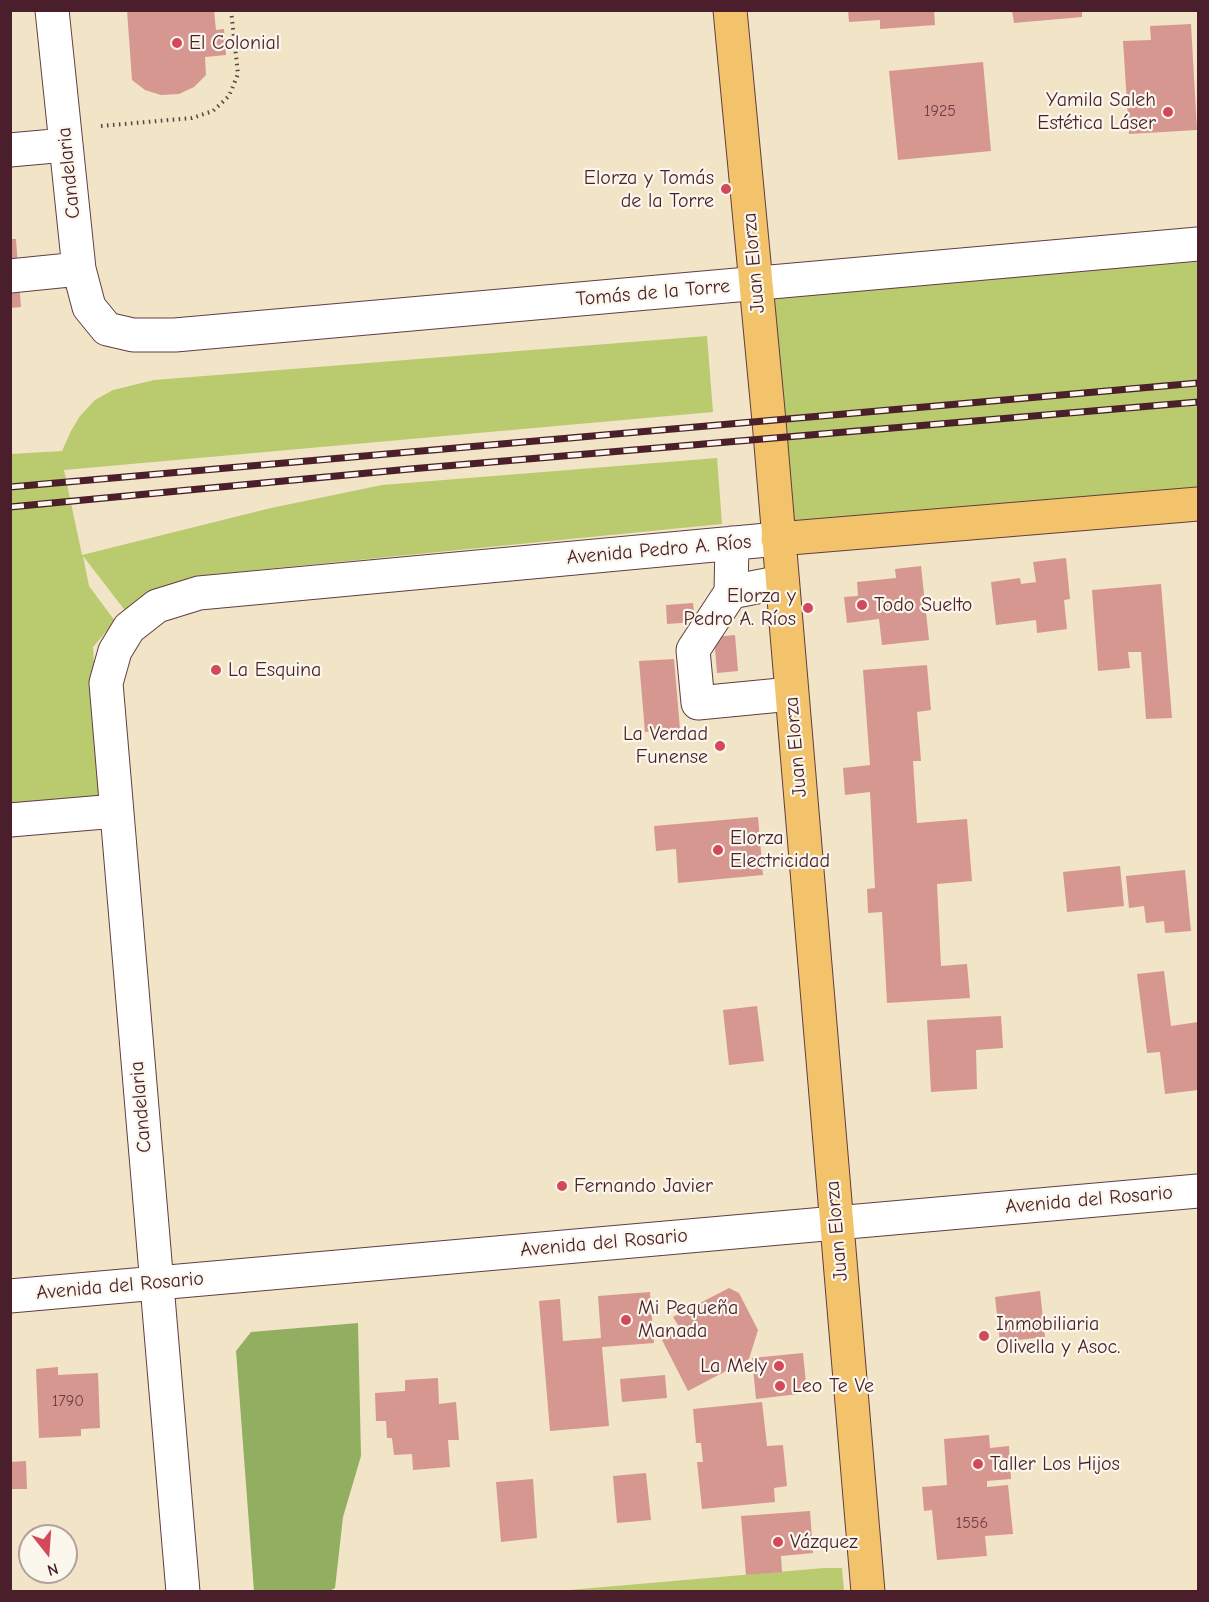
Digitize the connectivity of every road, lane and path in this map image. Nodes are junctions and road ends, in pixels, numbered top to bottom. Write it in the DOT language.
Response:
graph roads {
  1 [pos="51,10"];
  2 [pos="231,10"];
  3 [pos="730,10"];
  4 [pos="64,136"];
  5 [pos="10,150"];
  6 [pos="1198,244"];
  7 [pos="79,269"];
  8 [pos="10,276"];
  9 [pos="756,284"];
  10 [pos="107,329"];
  11 [pos="1198,504"];
  12 [pos="778,539"];
  13 [pos="732,543"];
  14 [pos="782,582"];
  15 [pos="731,592"];
  16 [pos="129,628"];
  17 [pos="791,694"];
  18 [pos="116,811"];
  19 [pos="10,820"];
  20 [pos="1198,1191"];
  21 [pos="837,1223"];
  22 [pos="156,1283"];
  23 [pos="10,1296"];
  24 [pos="183,1592"];
  25 [pos="868,1592"];
  1 -- 4 [label="street, Candelaria"];
  2 -- 4 [label="path"];
  3 -- 9 [label="main road, Juan Elorza"];
  4 -- 5 [label="street"];
  4 -- 7 [label="street, Candelaria"];
  6 -- 9 [label="street, Tomás de la Torre"];
  7 -- 8 [label="street"];
  7 -- 10 [label="street, Candelaria"];
  9 -- 10 [label="street, Tomás de la Torre"];
  9 -- 12 [label="main road, Juan Elorza"];
  11 -- 12 [label="main road, Avenida Pedro A. Ríos"];
  12 -- 13 [label="street, Avenida Pedro A. Ríos"];
  12 -- 14 [label="main road, Juan Elorza"];
  13 -- 15 [label="street"];
  13 -- 16 [label="street, Avenida Pedro A. Ríos"];
  14 -- 15 [label="street"];
  14 -- 17 [label="main road, Juan Elorza"];
  15 -- 17 [label="street"];
  16 -- 18 [label="street, Candelaria"];
  17 -- 21 [label="main road, Juan Elorza"];
  18 -- 19 [label="street"];
  18 -- 22 [label="street, Candelaria"];
  20 -- 21 [label="street, Avenida del Rosario"];
  21 -- 22 [label="street, Avenida del Rosario"];
  21 -- 25 [label="main road, Juan Elorza"];
  22 -- 23 [label="street, Avenida del Rosario"];
  22 -- 24 [label="street, Candelaria"];
}
